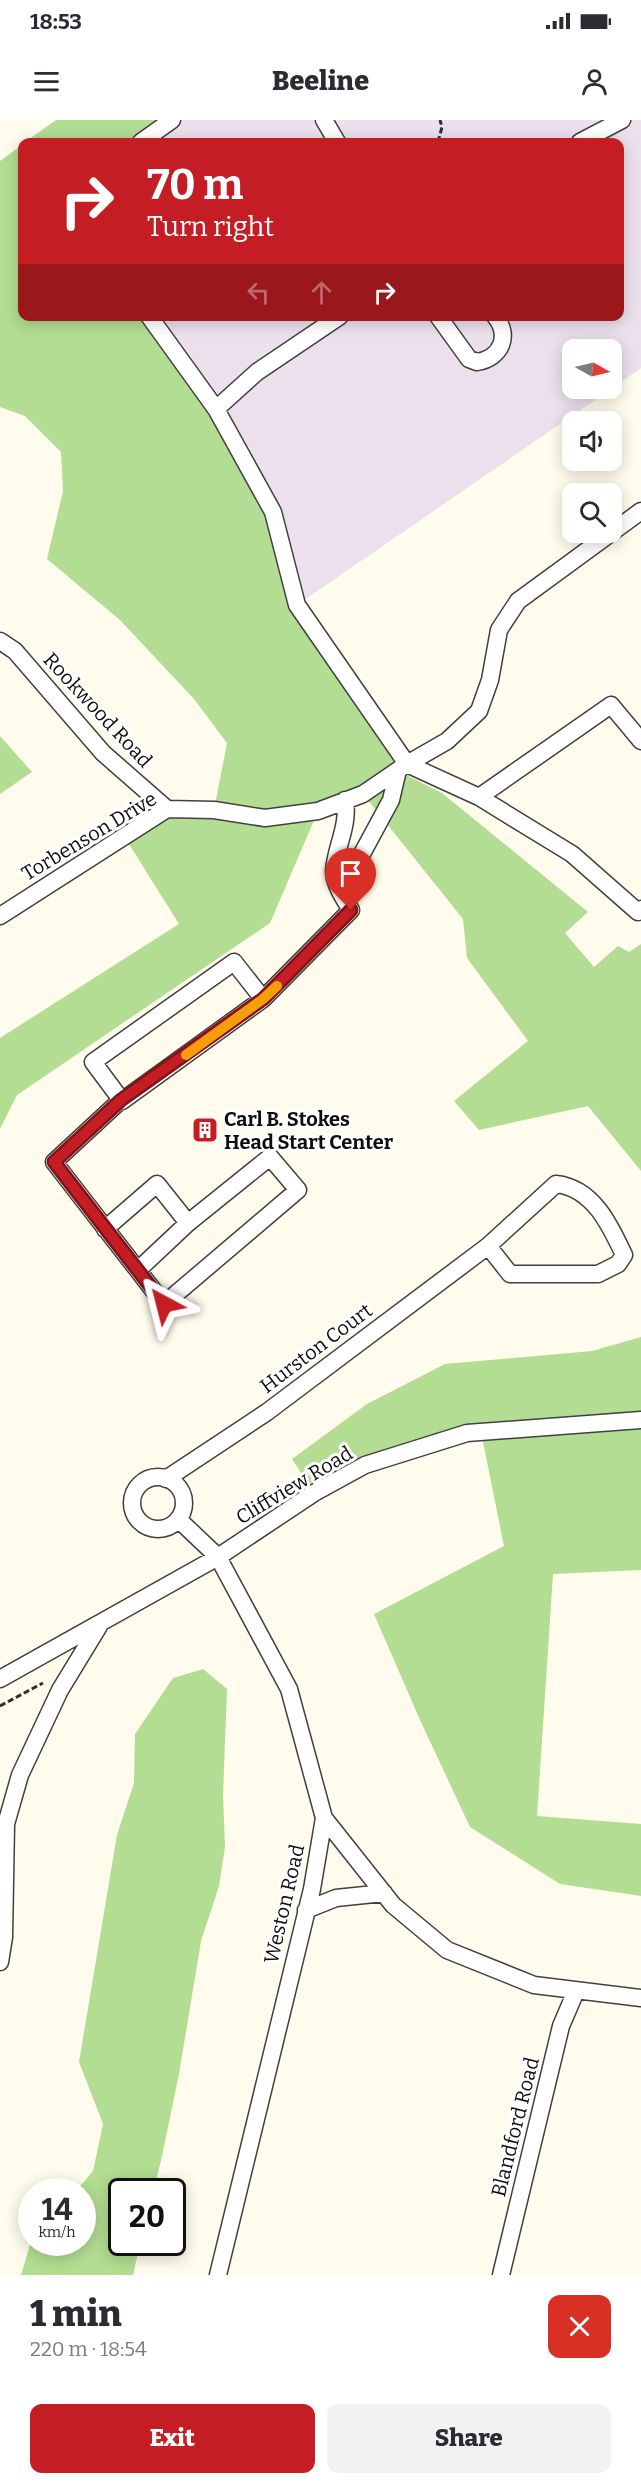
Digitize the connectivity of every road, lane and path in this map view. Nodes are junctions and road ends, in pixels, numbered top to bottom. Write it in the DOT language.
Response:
graph roads {
  1 [pos="172,120"];
  2 [pos="440,120"];
  3 [pos="622,120"];
  4 [pos="147,138"];
  5 [pos="439,138"];
  6 [pos="588,138"];
  7 [pos="153,321"];
  8 [pos="333,321"];
  9 [pos="442,321"];
  10 [pos="499,321"];
  11 [pos="216,409"];
  12 [pos="641,511"];
  13 [pos="0,640"];
  14 [pos="641,741"];
  15 [pos="402,767"];
  16 [pos="479,796"];
  17 [pos="345,800"];
  18 [pos="167,809"];
  19 [pos="374,829"];
  20 [pos="342,838"];
  21 [pos="340,891"];
  22 [pos="641,909"];
  23 [pos="0,916"];
  24 [pos="263,999"];
  25 [pos="121,1100"];
  26 [pos="188,1223"];
  27 [pos="105,1229"];
  28 [pos="488,1246"];
  29 [pos="138,1270"];
  30 [pos="641,1420"];
  31 [pos="166,1479"];
  32 [pos="178,1519"];
  33 [pos="218,1557"];
  34 [pos="99,1625"];
  35 [pos="0,1679"];
  36 [pos="43,1683"];
  37 [pos="0,1706"];
  38 [pos="0,1806"];
  39 [pos="324,1818"];
  40 [pos="6,1824"];
  41 [pos="384,1893"];
  42 [pos="306,1910"];
  43 [pos="0,1962"];
  44 [pos="576,1991"];
  45 [pos="641,1998"];
  46 [pos="218,2275"];
  47 [pos="501,2275"];
  1 -- 4 [label="street"];
  2 -- 5 [label="path"];
  3 -- 6 [label="street"];
  7 -- 11 [label="street"];
  8 -- 11 [label="street"];
  9 -- 10 [label="street"];
  11 -- 15 [label="street"];
  12 -- 15 [label="street, Torbenson Drive"];
  13 -- 18 [label="street, Rookwood Road"];
  14 -- 16 [label="street"];
  15 -- 16 [label="street"];
  15 -- 17 [label="street, Torbenson Drive"];
  15 -- 19 [label="street"];
  16 -- 22 [label="street"];
  17 -- 18 [label="street, Torbenson Drive"];
  17 -- 20 [label="street"];
  18 -- 23 [label="street, Torbenson Drive"];
  19 -- 20 [label="street"];
  19 -- 21 [label="street"];
  20 -- 21 [label="street"];
  21 -- 24 [label="street"];
  24 -- 25 [label="street"];
  24 -- 25 [label="street"];
  25 -- 27 [label="street"];
  26 -- 27 [label="street"];
  26 -- 29 [label="street"];
  26 -- 29 [label="street"];
  27 -- 29 [label="street"];
  28 -- 28 [label="street, Hurston Court"];
  28 -- 31 [label="street, Hurston Court"];
  30 -- 33 [label="street, Cliffview Road"];
  31 -- 32 [label="street"];
  31 -- 32 [label="street, Hurston Court"];
  32 -- 33 [label="street"];
  33 -- 34 [label="street, Cliffview Road"];
  33 -- 39 [label="street, Weston Road"];
  34 -- 35 [label="street, Cliffview Road"];
  34 -- 40 [label="street"];
  36 -- 37 [label="path"];
  38 -- 40 [label="street"];
  39 -- 41 [label="street"];
  39 -- 42 [label="street, Weston Road"];
  40 -- 43 [label="street"];
  41 -- 42 [label="street"];
  41 -- 44 [label="street"];
  42 -- 46 [label="street, Weston Road"];
  44 -- 45 [label="street"];
  44 -- 47 [label="street, Blandford Road"];
}
